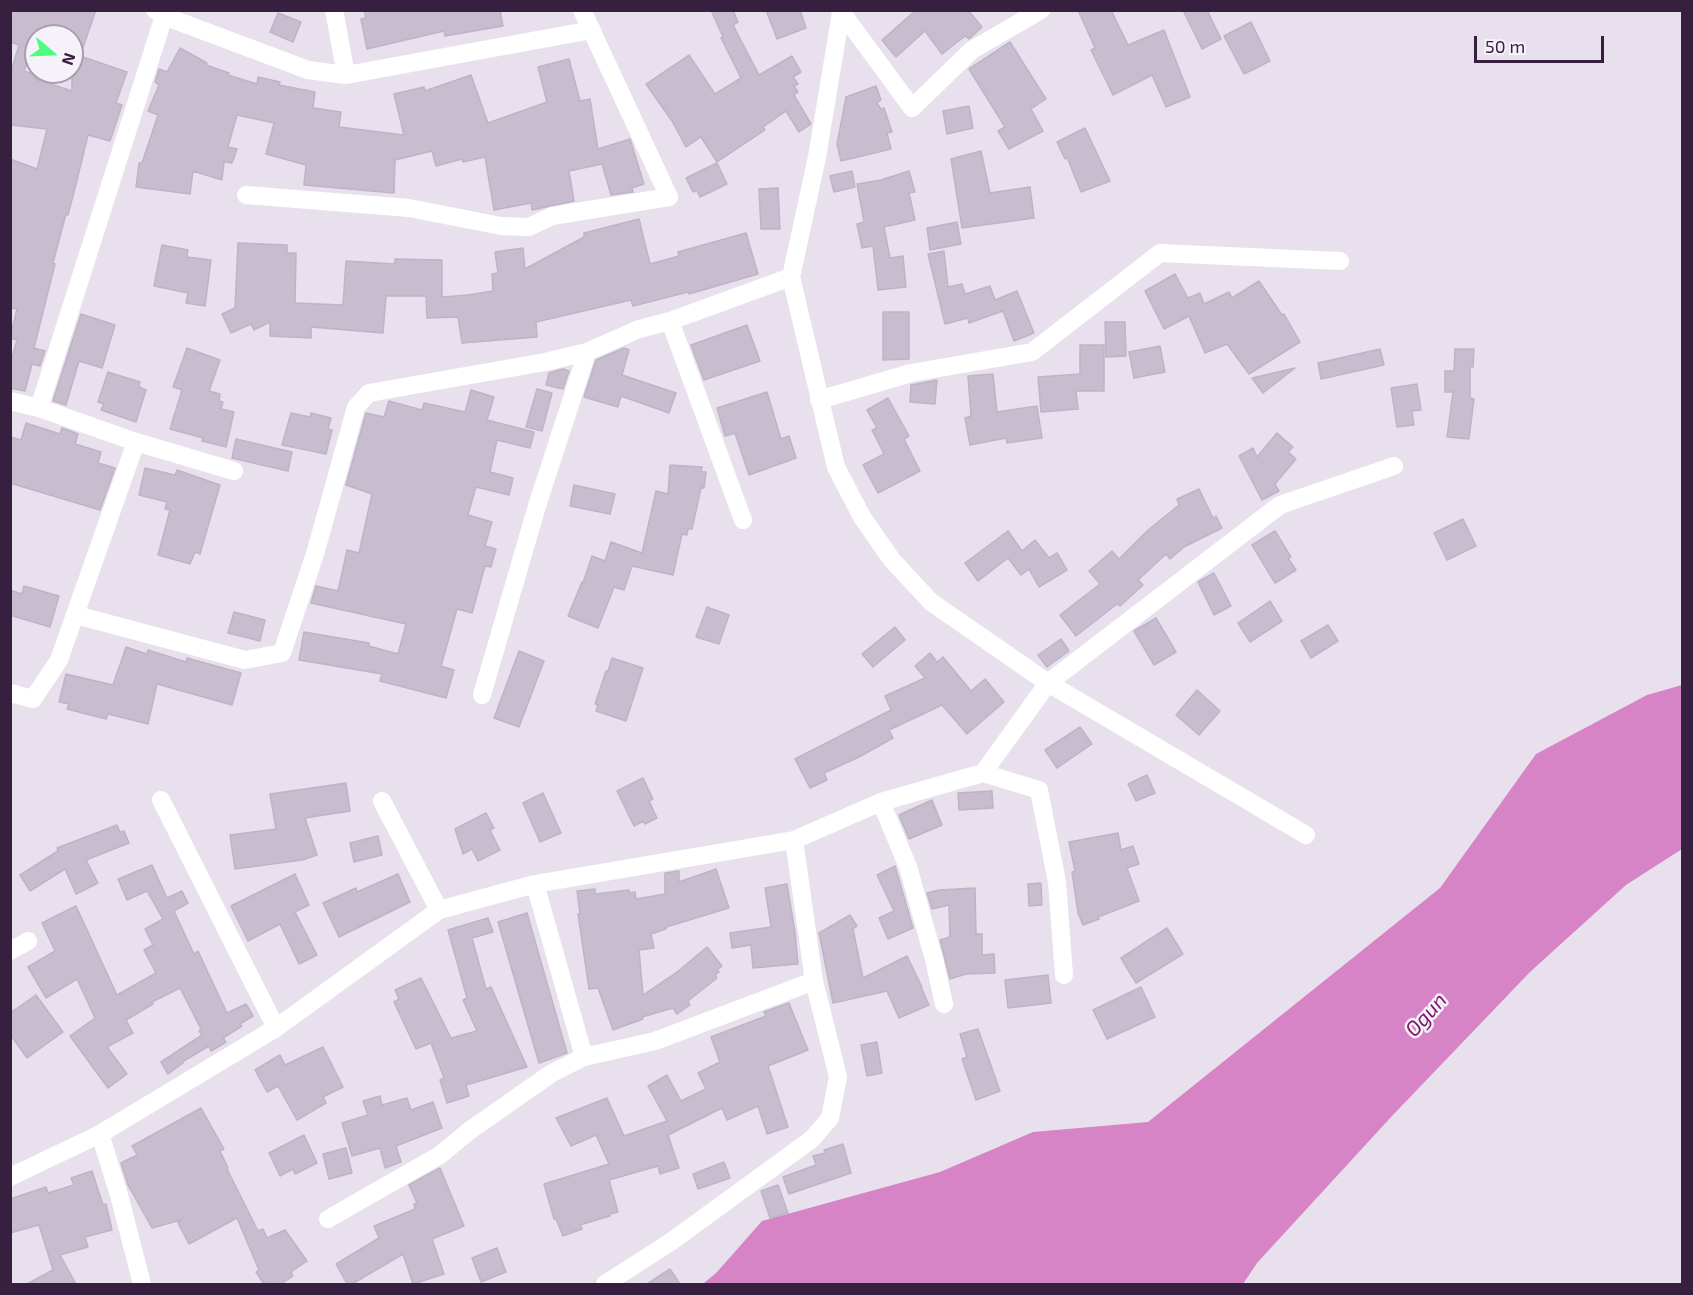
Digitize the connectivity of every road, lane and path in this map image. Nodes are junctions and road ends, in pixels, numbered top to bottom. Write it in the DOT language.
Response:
graph roads {
  1 [pos="334,10"];
  2 [pos="582,10"];
  3 [pos="1041,10"];
  4 [pos="841,12"];
  5 [pos="160,13"];
  6 [pos="592,30"];
  7 [pos="345,75"];
  8 [pos="246,195"];
  9 [pos="1340,261"];
  10 [pos="791,277"];
  11 [pos="670,321"];
  12 [pos="586,352"];
  13 [pos="819,400"];
  14 [pos="10,401"];
  15 [pos="39,408"];
  16 [pos="136,442"];
  17 [pos="1394,466"];
  18 [pos="234,471"];
  19 [pos="743,520"];
  20 [pos="76,615"];
  21 [pos="1048,683"];
  22 [pos="10,693"];
  23 [pos="482,695"];
  24 [pos="983,773"];
  25 [pos="160,800"];
  26 [pos="382,801"];
  27 [pos="881,802"];
  28 [pos="1306,835"];
  29 [pos="794,840"];
  30 [pos="535,884"];
  31 [pos="439,910"];
  32 [pos="28,941"];
  33 [pos="10,951"];
  34 [pos="1064,975"];
  35 [pos="814,981"];
  36 [pos="944,1004"];
  37 [pos="276,1028"];
  38 [pos="584,1057"];
  39 [pos="100,1134"];
  40 [pos="10,1178"];
  41 [pos="328,1219"];
  42 [pos="142,1284"];
  43 [pos="605,1284"];
  1 -- 7 [label="street"];
  2 -- 6 [label="street"];
  3 -- 4 [label="street"];
  4 -- 10 [label="street"];
  5 -- 7 [label="street"];
  5 -- 15 [label="street"];
  6 -- 7 [label="street"];
  6 -- 8 [label="street"];
  9 -- 13 [label="street"];
  10 -- 11 [label="street"];
  10 -- 13 [label="street"];
  11 -- 12 [label="street"];
  11 -- 19 [label="street"];
  12 -- 20 [label="street"];
  12 -- 23 [label="street"];
  13 -- 21 [label="street"];
  14 -- 15 [label="street"];
  15 -- 16 [label="street"];
  16 -- 18 [label="street"];
  16 -- 20 [label="street"];
  17 -- 21 [label="street"];
  20 -- 22 [label="street"];
  21 -- 24 [label="street"];
  21 -- 28 [label="street"];
  24 -- 27 [label="street"];
  24 -- 34 [label="street"];
  25 -- 37 [label="street"];
  26 -- 31 [label="street"];
  27 -- 29 [label="street"];
  27 -- 36 [label="street"];
  29 -- 30 [label="street"];
  29 -- 35 [label="street"];
  30 -- 31 [label="street"];
  30 -- 38 [label="street"];
  31 -- 37 [label="street"];
  32 -- 33 [label="street"];
  35 -- 38 [label="street"];
  35 -- 43 [label="street"];
  37 -- 39 [label="street"];
  38 -- 41 [label="street"];
  39 -- 40 [label="street"];
  39 -- 42 [label="street"];
}
